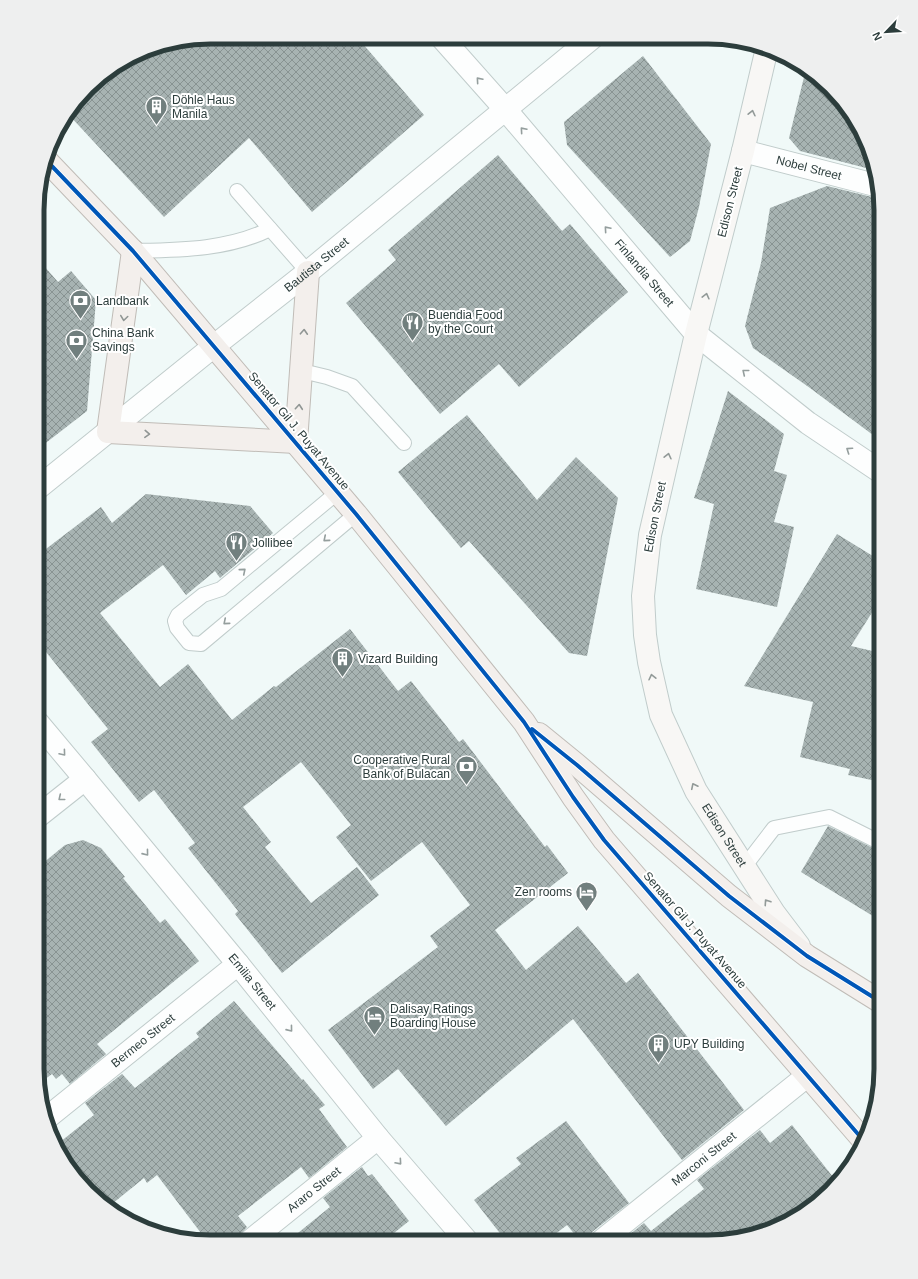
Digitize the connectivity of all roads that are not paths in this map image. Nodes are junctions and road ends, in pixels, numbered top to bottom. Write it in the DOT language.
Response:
graph roads {
  1 [pos="447,44"];
  2 [pos="585,44"];
  3 [pos="765,55"];
  4 [pos="505,109"];
  5 [pos="743,151"];
  6 [pos="51,165"];
  7 [pos="872,184"];
  8 [pos="237,191"];
  9 [pos="270,229"];
  10 [pos="133,251"];
  11 [pos="308,272"];
  12 [pos="696,334"];
  13 [pos="214,346"];
  14 [pos="302,371"];
  15 [pos="108,432"];
  16 [pos="296,442"];
  17 [pos="404,443"];
  18 [pos="874,467"];
  19 [pos="44,483"];
  20 [pos="338,492"];
  21 [pos="356,514"];
  22 [pos="524,722"];
  23 [pos="44,730"];
  24 [pos="85,779"];
  25 [pos="44,811"];
  26 [pos="874,839"];
  27 [pos="744,867"];
  28 [pos="807,956"];
  29 [pos="238,964"];
  30 [pos="874,998"];
  31 [pos="808,1076"];
  32 [pos="51,1115"];
  33 [pos="860,1136"];
  34 [pos="378,1138"];
  35 [pos="257,1235"];
  36 [pos="462,1235"];
  37 [pos="609,1235"];
  4 -- 1 [label="street, Finlandia Street, one-way"];
  2 -- 4 [label="street, Bautista Street"];
  5 -- 3 [label="main road, Edison Street, one-way"];
  4 -- 11 [label="street, Bautista Street"];
  12 -- 4 [label="street, Finlandia Street, one-way"];
  5 -- 7 [label="street, Nobel Street"];
  12 -- 5 [label="main road, Edison Street, one-way"];
  6 -- 10 [label="main road, Senator Gil J. Puyat Avenue"];
  8 -- 9 [label="lane"];
  9 -- 10 [label="lane"];
  9 -- 11 [label="lane"];
  10 -- 13 [label="main road, Senator Gil J. Puyat Avenue"];
  10 -- 15 [label="main road, one-way"];
  11 -- 13 [label="street, Bautista Street"];
  14 -- 11 [label="main road, one-way"];
  18 -- 12 [label="street, Finlandia Street, one-way"];
  27 -- 12 [label="main road, Edison Street, one-way"];
  13 -- 15 [label="street, Bautista Street"];
  13 -- 16 [label="main road, Senator Gil J. Puyat Avenue"];
  16 -- 14 [label="main road, one-way"];
  14 -- 17 [label="lane"];
  15 -- 16 [label="main road, one-way"];
  15 -- 19 [label="street, Bautista Street"];
  16 -- 20 [label="main road, Senator Gil J. Puyat Avenue"];
  20 -- 21 [label="main road, Senator Gil J. Puyat Avenue"];
  21 -- 20 [label="lane, one-way"];
  21 -- 22 [label="main road, Senator Gil J. Puyat Avenue"];
  22 -- 28 [label="main road, Senator Gil J. Puyat Avenue"];
  22 -- 31 [label="main road, Senator Gil J. Puyat Avenue"];
  23 -- 24 [label="street, Emilia Street, one-way"];
  24 -- 25 [label="street, one-way"];
  24 -- 29 [label="street, Emilia Street, one-way"];
  26 -- 27 [label="lane"];
  28 -- 27 [label="main road, Edison Street, one-way"];
  28 -- 30 [label="main road, Senator Gil J. Puyat Avenue"];
  29 -- 32 [label="street, Bermeo Street"];
  29 -- 34 [label="street, Emilia Street, one-way"];
  31 -- 33 [label="main road, Senator Gil J. Puyat Avenue"];
  31 -- 37 [label="street, Marconi Street"];
  34 -- 35 [label="street, Araro Street"];
  34 -- 36 [label="street, Emilia Street, one-way"];
}
